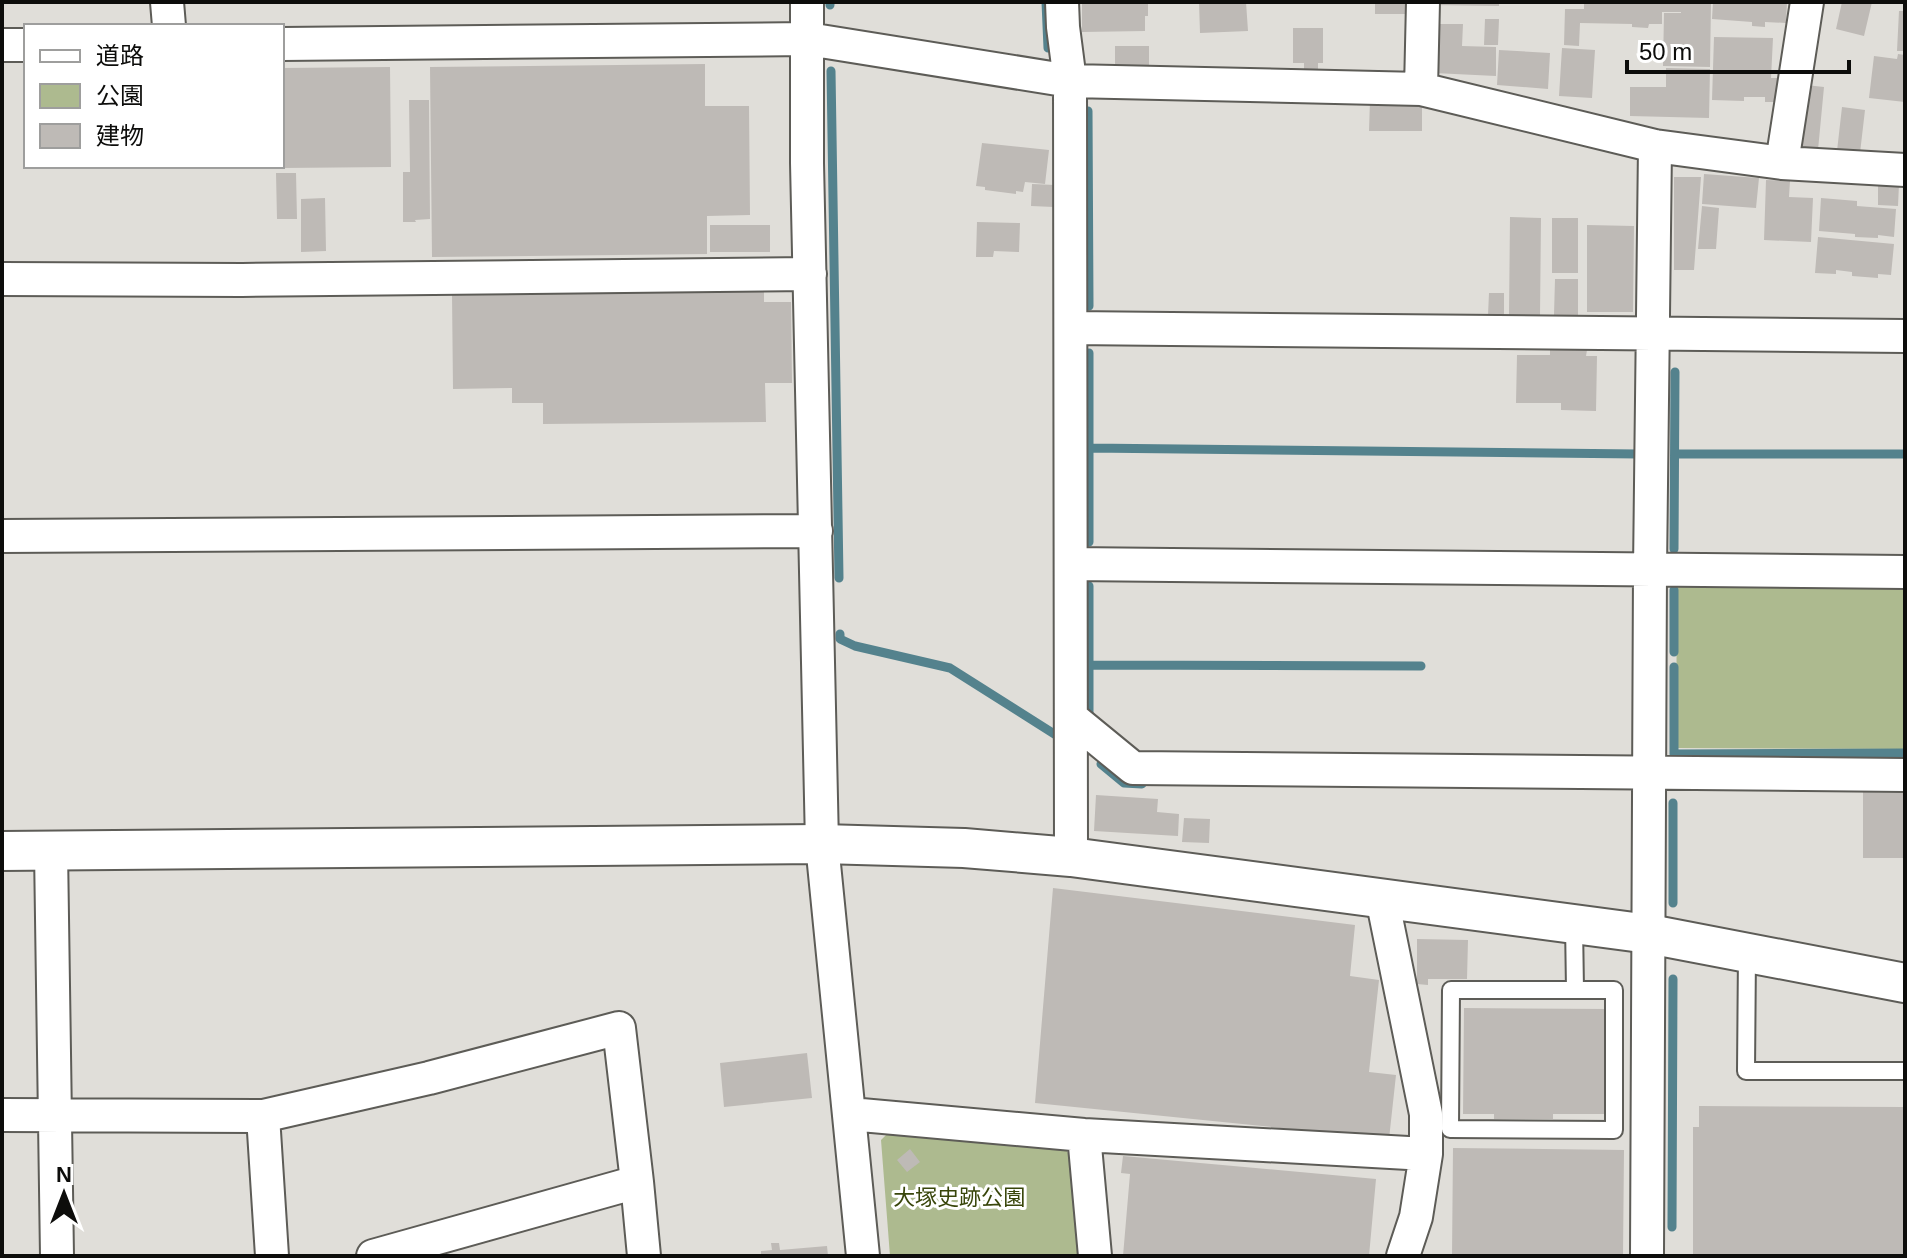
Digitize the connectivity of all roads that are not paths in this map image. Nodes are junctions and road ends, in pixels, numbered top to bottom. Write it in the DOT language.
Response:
graph roads {
  1 [pos="167,2"];
  2 [pos="807,2"];
  3 [pos="1062,2"];
  4 [pos="1423,2"];
  5 [pos="1807,2"];
  6 [pos="169,24"];
  7 [pos="808,39"];
  8 [pos="284,44"];
  9 [pos="2,45"];
  10 [pos="24,45"];
  11 [pos="1070,81"];
  12 [pos="1421,89"];
  13 [pos="1655,146"];
  14 [pos="1782,163"];
  15 [pos="1905,170"];
  16 [pos="810,274"];
  17 [pos="2,279"];
  18 [pos="1071,328"];
  19 [pos="1653,334"];
  20 [pos="1905,336"];
  21 [pos="816,531"];
  22 [pos="2,536"];
  23 [pos="1071,564"];
  24 [pos="1650,570"];
  25 [pos="1905,572"];
  26 [pos="1072,718"];
  27 [pos="1649,773"];
  28 [pos="1905,775"];
  29 [pos="822,844"];
  30 [pos="51,850"];
  31 [pos="2,851"];
  32 [pos="1071,857"];
  33 [pos="1382,898"];
  34 [pos="1574,924"];
  35 [pos="1649,934"];
  36 [pos="1747,953"];
  37 [pos="1905,983"];
  38 [pos="1575,990"];
  39 [pos="1905,1071"];
  40 [pos="55,1114"];
  41 [pos="850,1114"];
  42 [pos="2,1115"];
  43 [pos="263,1116"];
  44 [pos="1084,1135"];
  45 [pos="1426,1154"];
  46 [pos="637,1182"];
  47 [pos="57,1256"];
  48 [pos="272,1256"];
  49 [pos="373,1256"];
  50 [pos="644,1256"];
  51 [pos="863,1256"];
  52 [pos="1095,1256"];
  53 [pos="1403,1256"];
  54 [pos="1647,1256"];
  1 -- 6 [label="street"];
  2 -- 7 [label="street"];
  3 -- 11 [label="street"];
  4 -- 12 [label="street"];
  5 -- 14 [label="street"];
  7 -- 8 [label="street"];
  7 -- 11 [label="street"];
  7 -- 16 [label="street"];
  9 -- 10 [label="street"];
  11 -- 12 [label="street"];
  11 -- 18 [label="street"];
  12 -- 13 [label="street"];
  13 -- 14 [label="street"];
  13 -- 19 [label="street"];
  14 -- 15 [label="street"];
  16 -- 17 [label="street"];
  16 -- 21 [label="street"];
  18 -- 19 [label="street"];
  18 -- 23 [label="street"];
  19 -- 20 [label="street"];
  19 -- 24 [label="street"];
  21 -- 22 [label="street"];
  21 -- 29 [label="street"];
  23 -- 24 [label="street"];
  23 -- 26 [label="street"];
  24 -- 25 [label="street"];
  24 -- 27 [label="street"];
  26 -- 27 [label="street"];
  26 -- 32 [label="street"];
  27 -- 28 [label="street"];
  27 -- 35 [label="street"];
  29 -- 30 [label="street"];
  29 -- 32 [label="street"];
  29 -- 41 [label="street"];
  30 -- 31 [label="street"];
  30 -- 40 [label="street"];
  32 -- 33 [label="street"];
  33 -- 34 [label="street"];
  33 -- 45 [label="street"];
  34 -- 35 [label="street"];
  34 -- 38 [label="lane"];
  35 -- 36 [label="street"];
  35 -- 54 [label="street"];
  36 -- 37 [label="street"];
  36 -- 39 [label="lane"];
  38 -- 38 [label="lane"];
  40 -- 42 [label="street"];
  40 -- 43 [label="street"];
  40 -- 47 [label="street"];
  41 -- 44 [label="street"];
  41 -- 51 [label="street"];
  43 -- 46 [label="street"];
  43 -- 48 [label="street"];
  44 -- 45 [label="street"];
  44 -- 52 [label="street"];
  45 -- 53 [label="street"];
  46 -- 49 [label="street"];
  46 -- 50 [label="street"];
}
